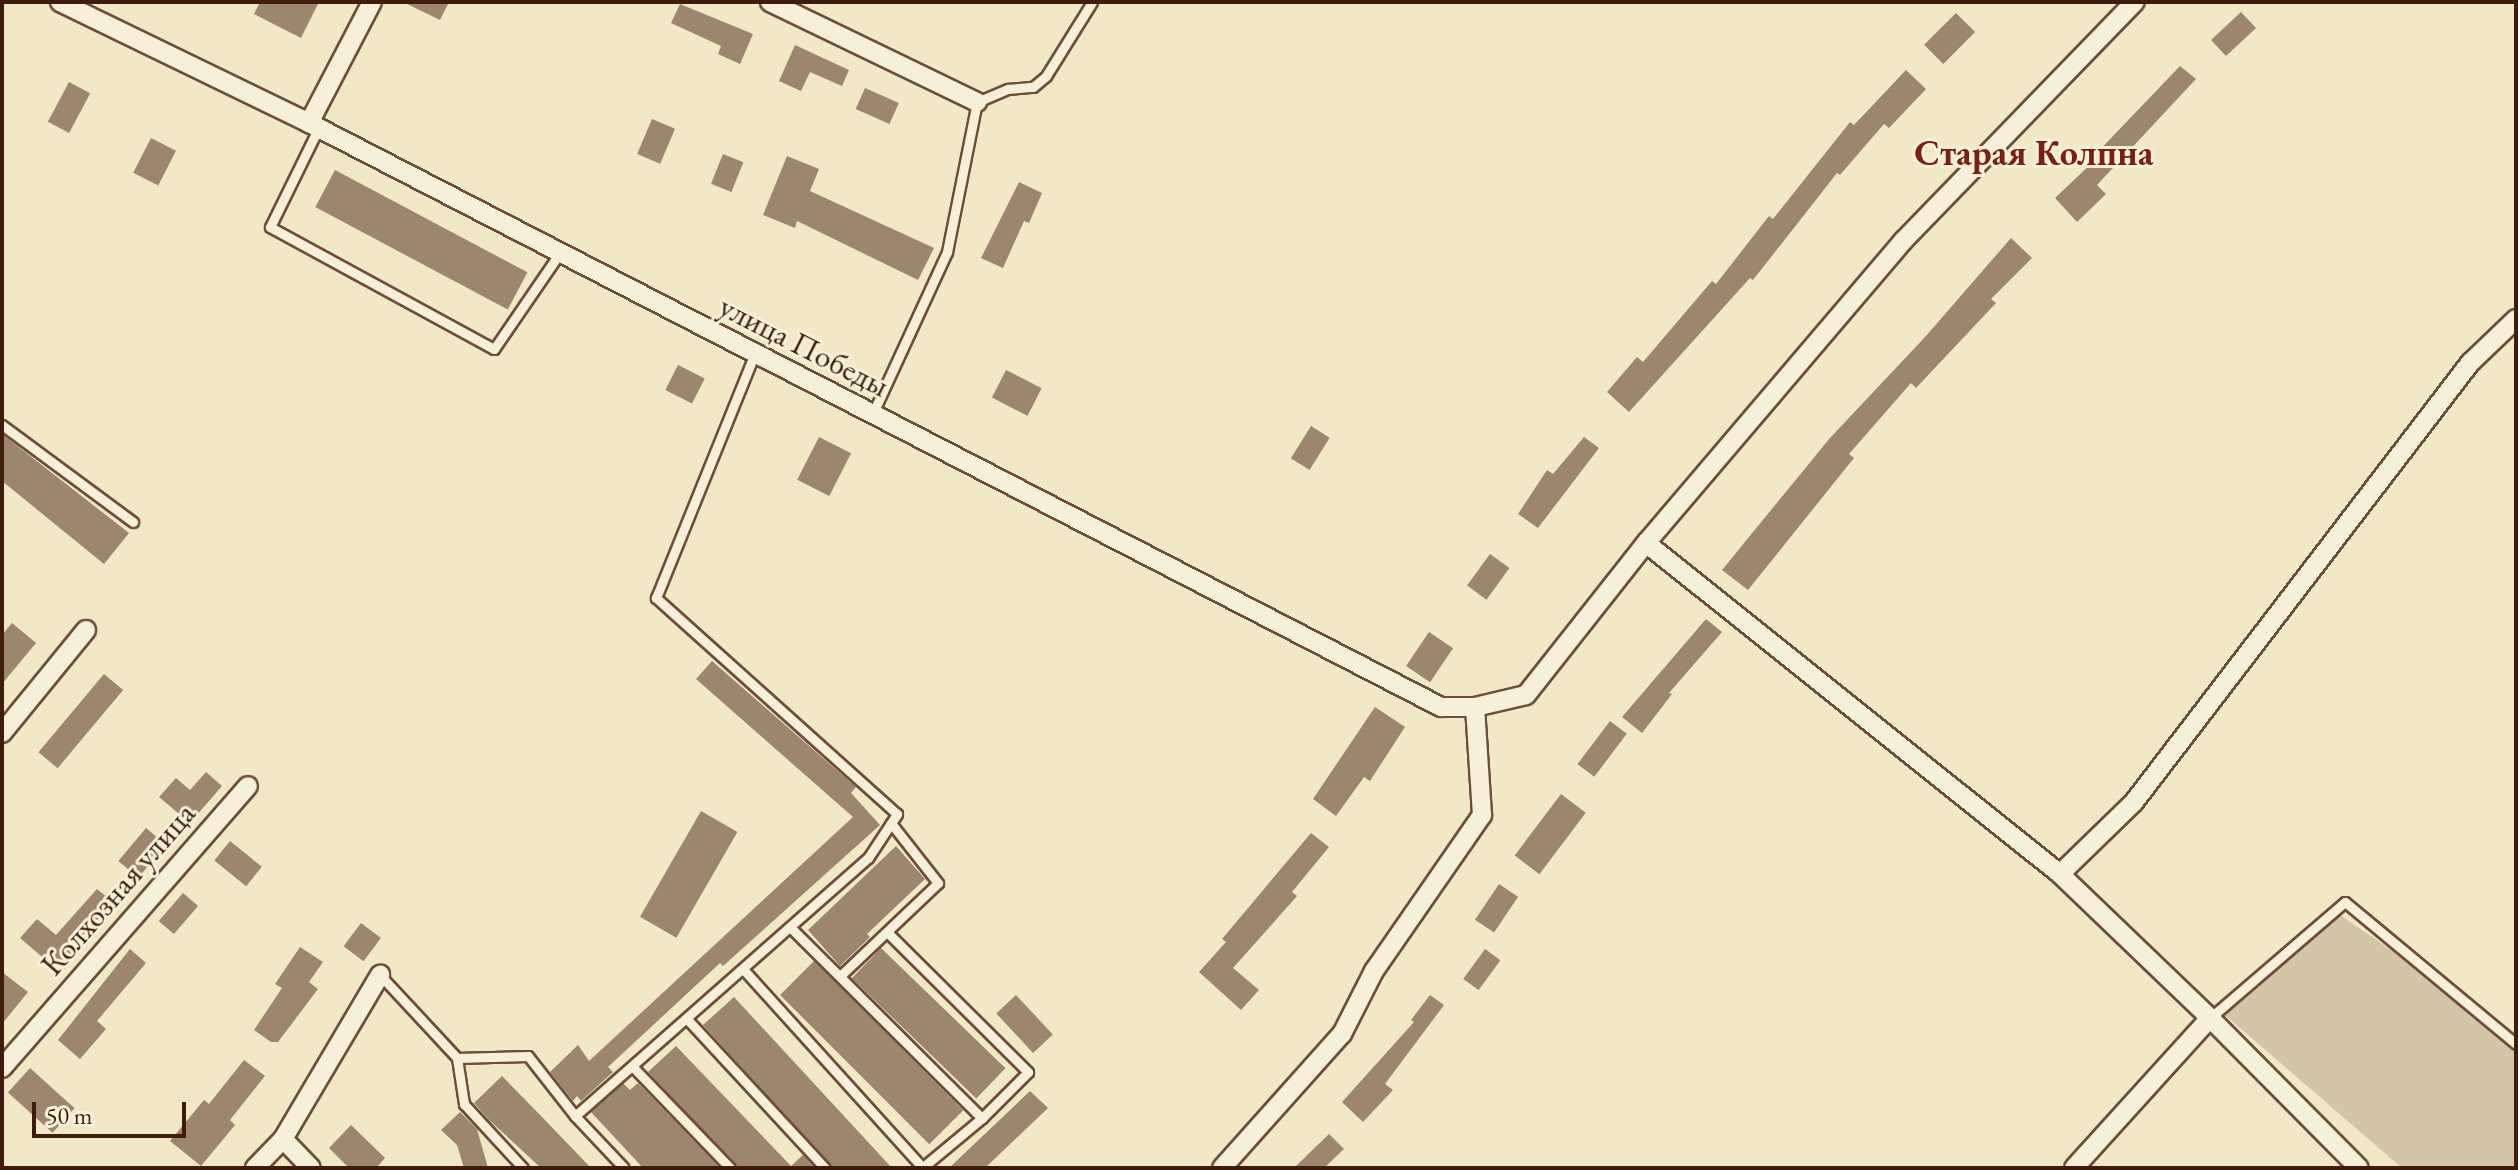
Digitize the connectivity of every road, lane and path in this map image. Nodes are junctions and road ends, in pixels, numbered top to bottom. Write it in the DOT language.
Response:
graph roads {
  1 [pos="60,2"];
  2 [pos="372,2"];
  3 [pos="770,2"];
  4 [pos="1092,2"];
  5 [pos="2135,2"];
  6 [pos="977,102"];
  7 [pos="314,126"];
  8 [pos="559,254"];
  9 [pos="2516,319"];
  10 [pos="754,355"];
  11 [pos="872,415"];
  12 [pos="2,425"];
  13 [pos="133,522"];
  14 [pos="1646,543"];
  15 [pos="86,630"];
  16 [pos="1475,707"];
  17 [pos="2,733"];
  18 [pos="248,786"];
  19 [pos="891,823"];
  20 [pos="2060,874"];
  21 [pos="790,927"];
  22 [pos="887,932"];
  23 [pos="743,969"];
  24 [pos="380,975"];
  25 [pos="840,976"];
  26 [pos="2210,1018"];
  27 [pos="687,1019"];
  28 [pos="2516,1044"];
  29 [pos="457,1058"];
  30 [pos="632,1066"];
  31 [pos="2,1068"];
  32 [pos="575,1116"];
  33 [pos="982,1118"];
  34 [pos="283,1139"];
  35 [pos="255,1168"];
  36 [pos="311,1168"];
  37 [pos="523,1168"];
  38 [pos="624,1168"];
  39 [pos="730,1168"];
  40 [pos="825,1168"];
  41 [pos="923,1168"];
  42 [pos="1222,1168"];
  43 [pos="2074,1168"];
  44 [pos="2359,1168"];
  1 -- 7 [label="street, улица Победы"];
  2 -- 7 [label="street"];
  3 -- 6 [label="street"];
  4 -- 6 [label="lane"];
  5 -- 14 [label="street"];
  6 -- 11 [label="lane"];
  7 -- 8 [label="street, улица Победы"];
  7 -- 8 [label="lane"];
  8 -- 10 [label="street, улица Победы"];
  9 -- 20 [label="street"];
  10 -- 11 [label="street, улица Победы"];
  10 -- 19 [label="lane"];
  11 -- 16 [label="street, улица Победы"];
  12 -- 13 [label="lane"];
  14 -- 16 [label="street, улица Победы"];
  14 -- 20 [label="street"];
  15 -- 17 [label="street"];
  16 -- 42 [label="street"];
  18 -- 31 [label="street, Колхозная улица"];
  19 -- 21 [label="lane"];
  19 -- 22 [label="lane"];
  20 -- 26 [label="street"];
  21 -- 23 [label="lane"];
  21 -- 25 [label="lane"];
  22 -- 25 [label="lane"];
  22 -- 33 [label="lane"];
  23 -- 27 [label="lane"];
  23 -- 41 [label="lane"];
  24 -- 29 [label="lane"];
  24 -- 34 [label="street"];
  25 -- 33 [label="lane"];
  26 -- 28 [label="lane"];
  26 -- 43 [label="street"];
  26 -- 44 [label="street"];
  27 -- 30 [label="lane"];
  27 -- 40 [label="lane"];
  29 -- 32 [label="lane"];
  29 -- 37 [label="lane"];
  30 -- 32 [label="lane"];
  30 -- 39 [label="lane"];
  32 -- 38 [label="lane"];
  33 -- 41 [label="lane"];
  34 -- 35 [label="street"];
  34 -- 36 [label="street"];
}
